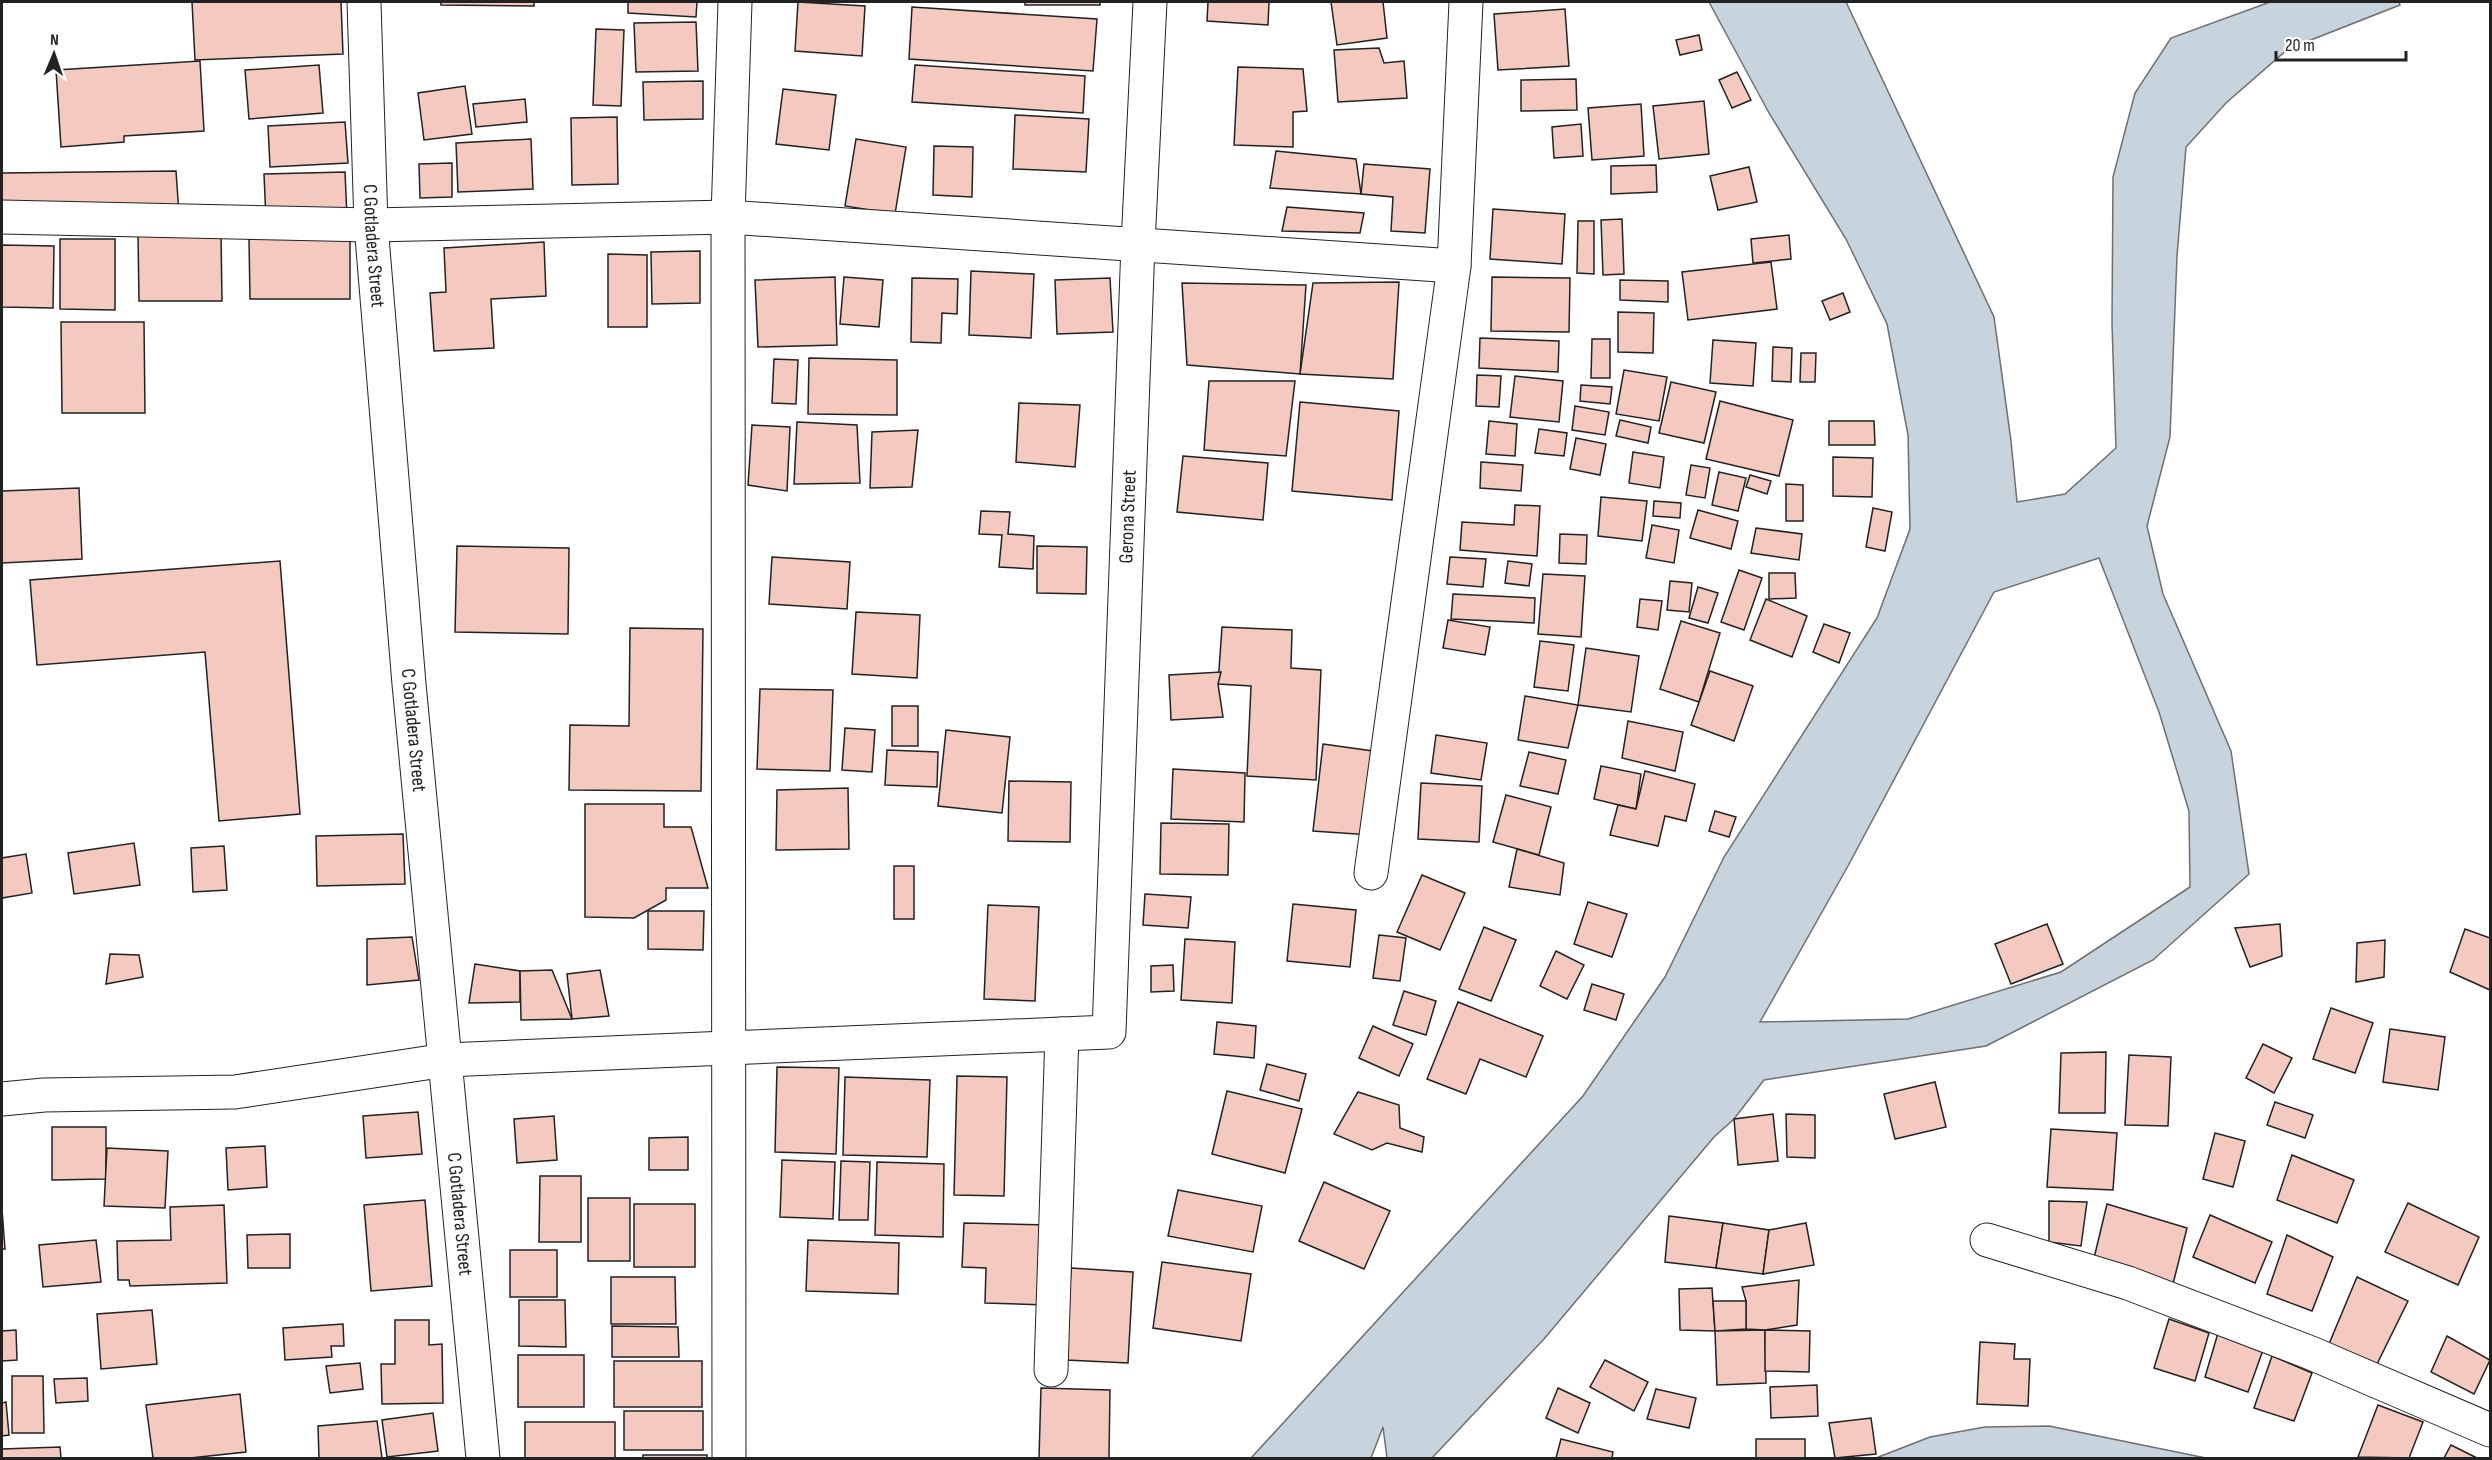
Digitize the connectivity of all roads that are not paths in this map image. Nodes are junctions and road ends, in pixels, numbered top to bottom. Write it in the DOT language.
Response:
graph roads {
  1 [pos="364,2"];
  2 [pos="735,2"];
  3 [pos="1150,2"];
  4 [pos="1466,2"];
  5 [pos="2,217"];
  6 [pos="728,217"];
  7 [pos="371,225"];
  8 [pos="1138,244"];
  9 [pos="1454,266"];
  10 [pos="1371,873"];
  11 [pos="1062,1034"];
  12 [pos="727,1048"];
  13 [pos="446,1060"];
  14 [pos="2,1099"];
  15 [pos="1987,1240"];
  16 [pos="1052,1370"];
  17 [pos="2490,1430"];
  18 [pos="483,1458"];
  19 [pos="729,1458"];
  1 -- 7 [label="street, C Gotladera Street"];
  2 -- 6 [label="street"];
  3 -- 8 [label="street, Gerona Street"];
  4 -- 9 [label="street"];
  5 -- 7 [label="street"];
  6 -- 7 [label="street"];
  6 -- 8 [label="street"];
  6 -- 12 [label="street"];
  7 -- 13 [label="street, C Gotladera Street"];
  8 -- 9 [label="street"];
  8 -- 11 [label="street, Gerona Street"];
  9 -- 10 [label="street"];
  11 -- 12 [label="street"];
  11 -- 16 [label="street"];
  12 -- 13 [label="street"];
  12 -- 19 [label="street"];
  13 -- 14 [label="street"];
  13 -- 18 [label="street, C Gotladera Street"];
  15 -- 17 [label="street"];
}
